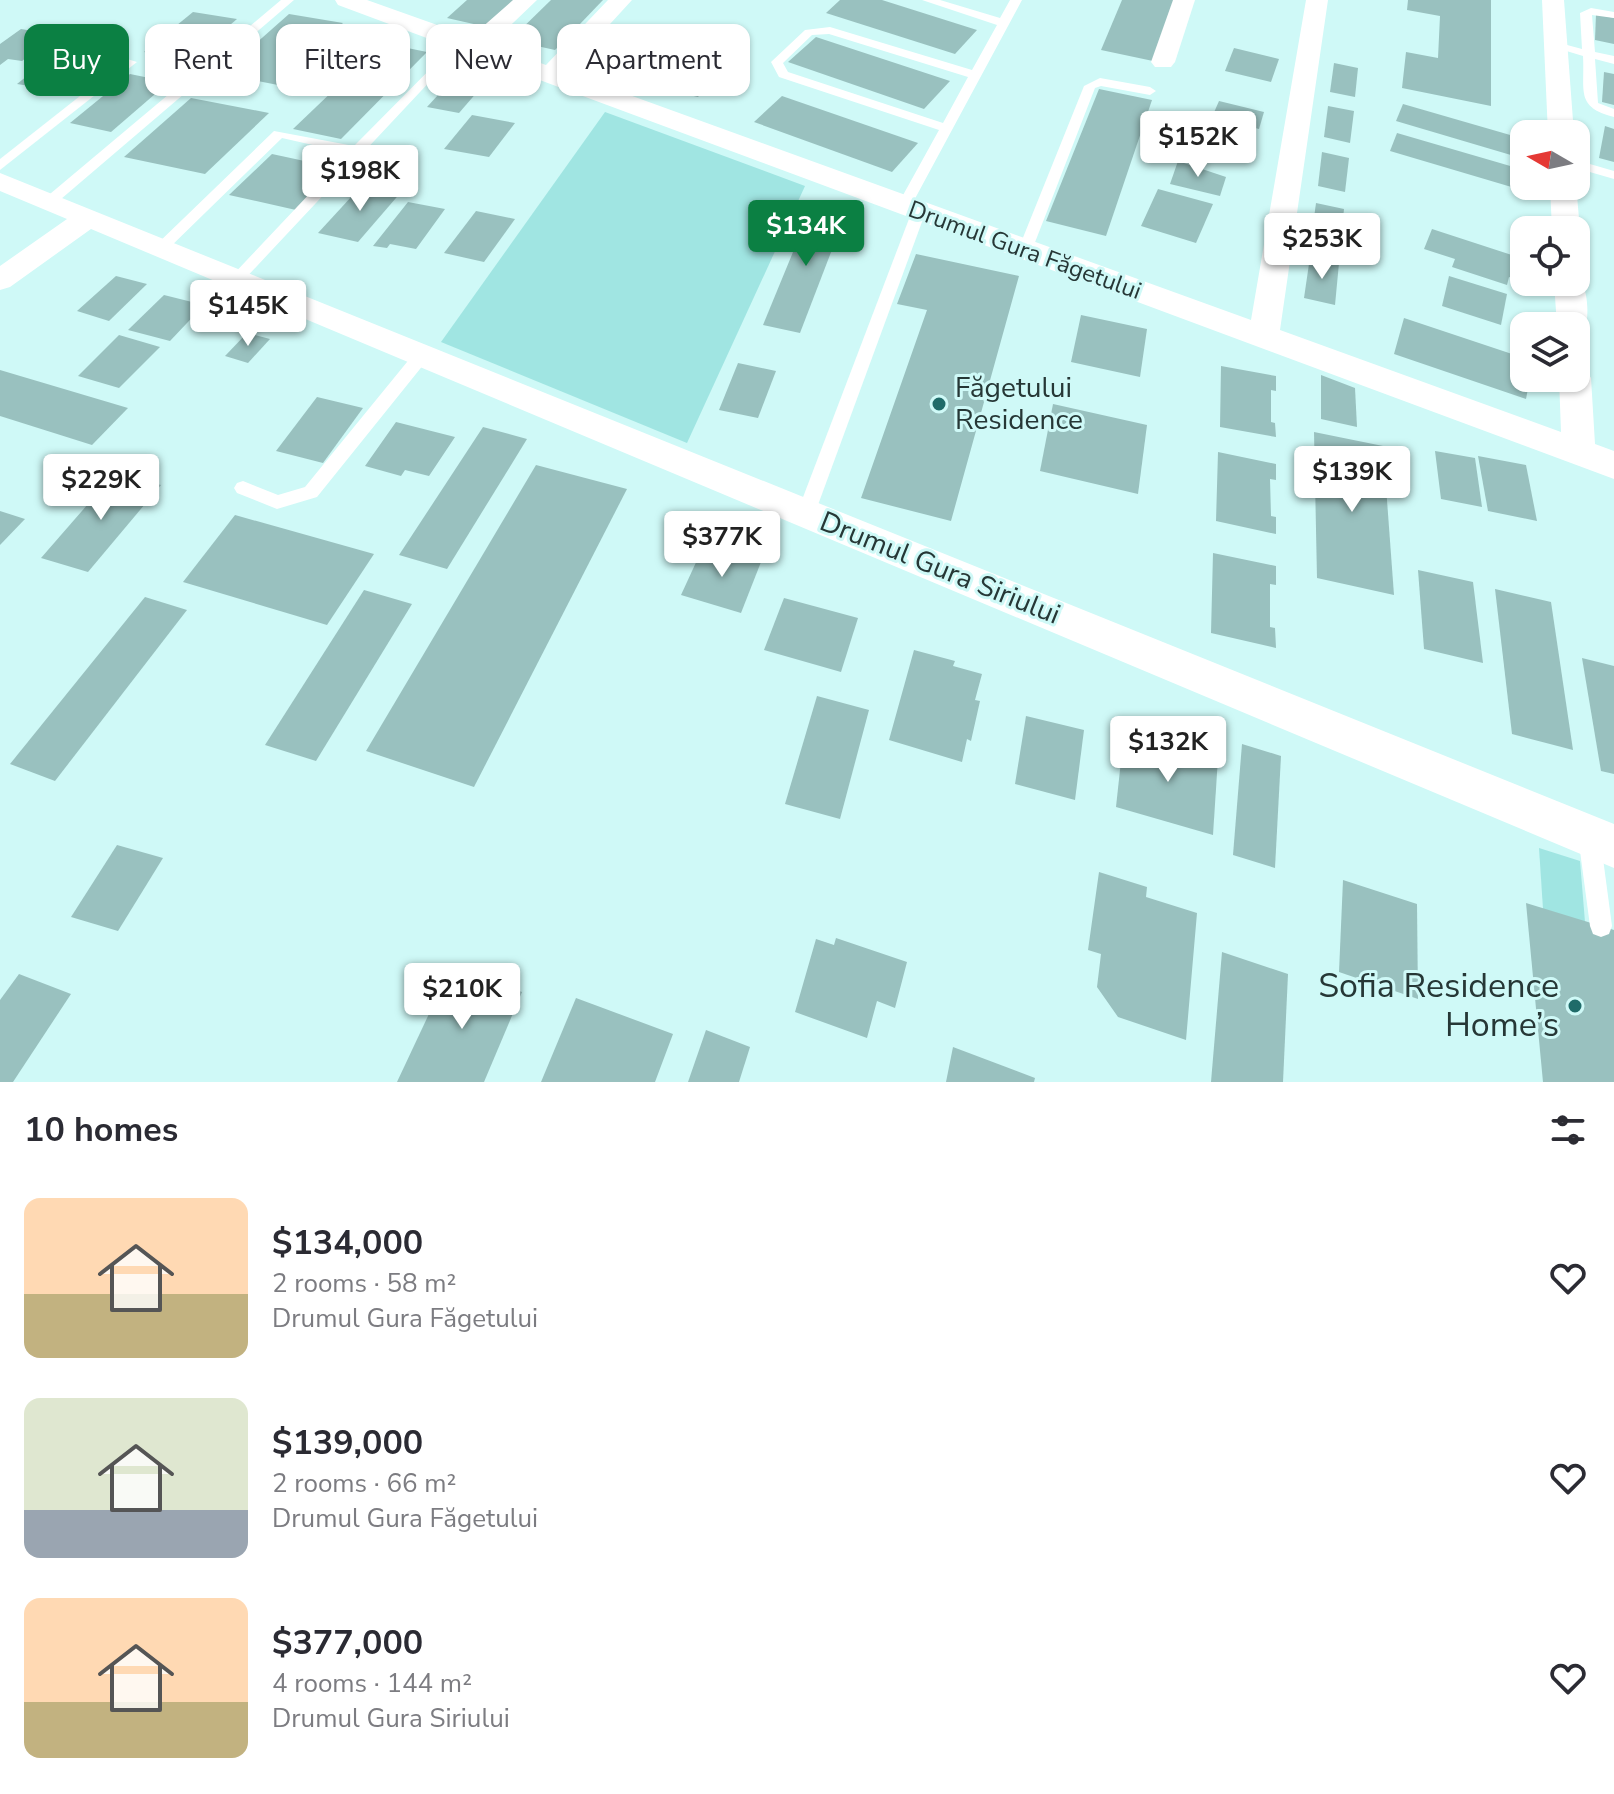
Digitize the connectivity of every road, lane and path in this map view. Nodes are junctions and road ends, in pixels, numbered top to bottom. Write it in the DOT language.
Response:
graph roads {
  1 [pos="288,0"];
  2 [pos="346,0"];
  3 [pos="526,0"];
  4 [pos="621,0"];
  5 [pos="928,0"];
  6 [pos="1016,0"];
  7 [pos="1184,0"];
  8 [pos="1317,0"];
  9 [pos="1553,0"];
  10 [pos="1614,15"];
  11 [pos="1004,23"];
  12 [pos="495,24"];
  13 [pos="426,30"];
  14 [pos="1556,46"];
  15 [pos="1589,54"];
  16 [pos="1614,60"];
  17 [pos="131,62"];
  18 [pos="1163,62"];
  19 [pos="541,72"];
  20 [pos="549,75"];
  21 [pos="976,75"];
  22 [pos="426,85"];
  23 [pos="1150,91"];
  24 [pos="1614,113"];
  25 [pos="1560,120"];
  26 [pos="947,129"];
  27 [pos="357,151"];
  28 [pos="0,166"];
  29 [pos="1590,168"];
  30 [pos="1614,175"];
  31 [pos="0,181"];
  32 [pos="49,202"];
  33 [pos="912,208"];
  34 [pos="87,218"];
  35 [pos="160,249"];
  36 [pos="1025,250"];
  37 [pos="236,279"];
  38 [pos="0,280"];
  39 [pos="1263,338"];
  40 [pos="422,355"];
  41 [pos="1576,392"];
  42 [pos="1579,453"];
  43 [pos="1614,465"];
  44 [pos="243,488"];
  45 [pos="806,513"];
  46 [pos="1601,841"];
  47 [pos="1601,926"];
  1 -- 32 [label="lane"];
  2 -- 13 [label="street, Drumul Gura Făgetului"];
  3 -- 12 [label="street"];
  4 -- 20 [label="street"];
  5 -- 11 [label="lane"];
  6 -- 11 [label="lane"];
  7 -- 18 [label="street"];
  8 -- 39 [label="street"];
  9 -- 14 [label="street"];
  10 -- 15 [label="lane"];
  11 -- 21 [label="lane"];
  14 -- 15 [label="lane"];
  14 -- 25 [label="street"];
  15 -- 16 [label="lane"];
  15 -- 24 [label="lane"];
  17 -- 28 [label="lane"];
  19 -- 20 [label="street, Drumul Gura Făgetului"];
  20 -- 33 [label="street, Drumul Gura Făgetului"];
  21 -- 26 [label="lane"];
  21 -- 26 [label="lane"];
  22 -- 27 [label="lane"];
  23 -- 36 [label="lane"];
  26 -- 33 [label="lane"];
  27 -- 35 [label="lane"];
  27 -- 37 [label="lane"];
  29 -- 30 [label="lane"];
  31 -- 32 [label="street, Drumul Gura Siriului"];
  32 -- 34 [label="street, Drumul Gura Siriului"];
  33 -- 36 [label="street, Drumul Gura Făgetului"];
  33 -- 45 [label="lane"];
  34 -- 35 [label="street, Drumul Gura Siriului"];
  34 -- 38 [label="street"];
  35 -- 37 [label="street, Drumul Gura Siriului"];
  36 -- 39 [label="street, Drumul Gura Făgetului"];
  37 -- 40 [label="street, Drumul Gura Siriului"];
  39 -- 42 [label="street, Drumul Gura Făgetului"];
  40 -- 44 [label="lane"];
  40 -- 45 [label="street, Drumul Gura Siriului"];
  41 -- 42 [label="street"];
  42 -- 43 [label="street, Drumul Gura Făgetului"];
  45 -- 46 [label="street, Drumul Gura Siriului"];
  46 -- 47 [label="lane"];
}
